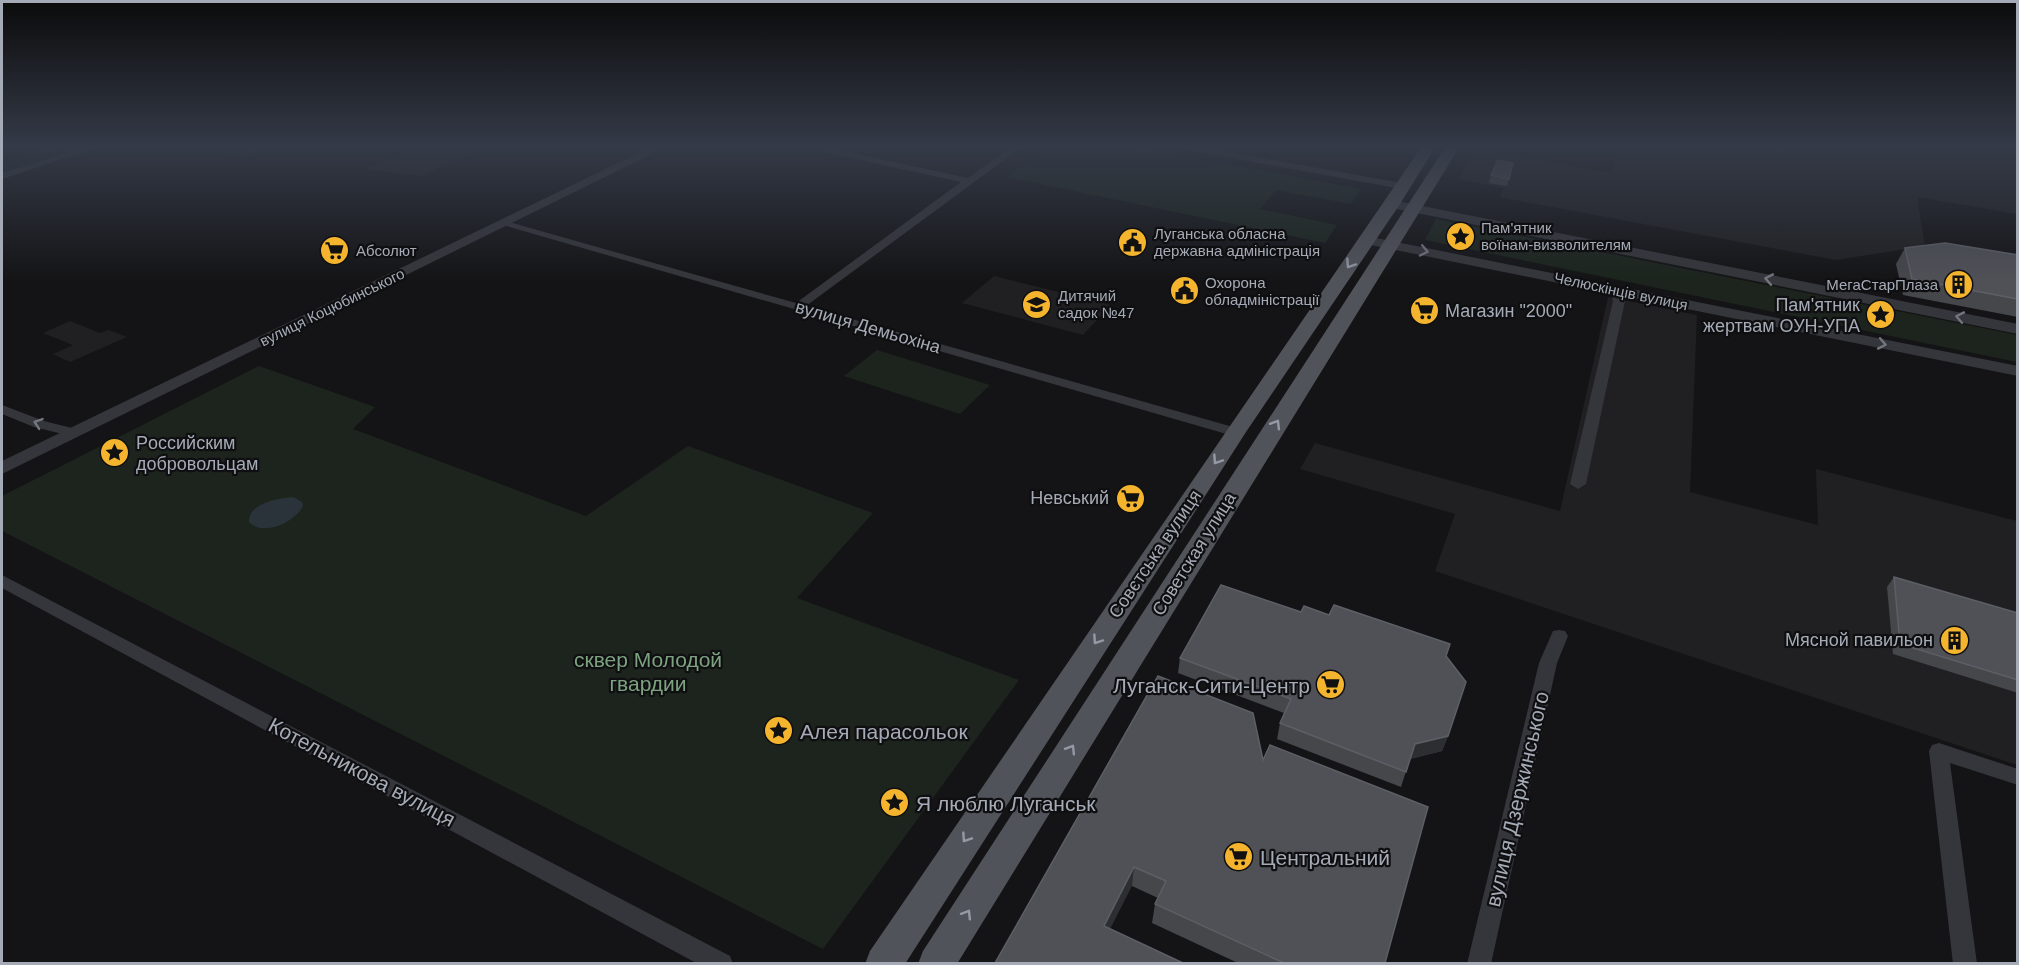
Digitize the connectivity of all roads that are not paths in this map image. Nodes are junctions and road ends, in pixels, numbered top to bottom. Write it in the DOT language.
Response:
graph roads {
  1 [pos="568,191"];
  2 [pos="954,191"];
  3 [pos="1370,191"];
  4 [pos="1407,191"];
  5 [pos="1411,191"];
  6 [pos="1403,199"];
  7 [pos="501,223"];
  8 [pos="1378,242"];
  9 [pos="1617,291"];
  10 [pos="799,307"];
  11 [pos="2018,329"];
  12 [pos="2018,371"];
  13 [pos="2,409"];
  14 [pos="1235,432"];
  15 [pos="75,433"];
  16 [pos="2,468"];
  17 [pos="1578,484"];
  18 [pos="2,581"];
  19 [pos="1558,636"];
  20 [pos="2018,777"];
  21 [pos="722,963"];
  22 [pos="883,963"];
  23 [pos="936,963"];
  24 [pos="1479,963"];
  25 [pos="1965,963"];
  1 -- 7 [label="street, вулиця Коцюбинського"];
  2 -- 10 [label="street"];
  3 -- 6 [label="street"];
  4 -- 6 [label="main road"];
  5 -- 6 [label="main road, Советская улица"];
  6 -- 8 [label="main road, Советская улица"];
  11 -- 6 [label="street, one-way"];
  7 -- 10 [label="street, вулиця Демьохіна"];
  7 -- 15 [label="street, вулиця Коцюбинського"];
  8 -- 9 [label="street, Челюскінців вулиця, one-way"];
  8 -- 14 [label="main road, Совєтська вулиця, one-way"];
  23 -- 8 [label="main road, Советская улица, one-way"];
  9 -- 12 [label="street, Челюскінців вулиця, one-way"];
  9 -- 17 [label="street"];
  10 -- 14 [label="street, вулиця Демьохіна"];
  15 -- 13 [label="street, one-way"];
  14 -- 22 [label="main road, Совєтська вулиця, one-way"];
  15 -- 16 [label="street, вулиця Коцюбинського"];
  18 -- 21 [label="street, Котельникова вулиця"];
  19 -- 24 [label="street, вулиця Дзержинського"];
  20 -- 25 [label="street"];
}
